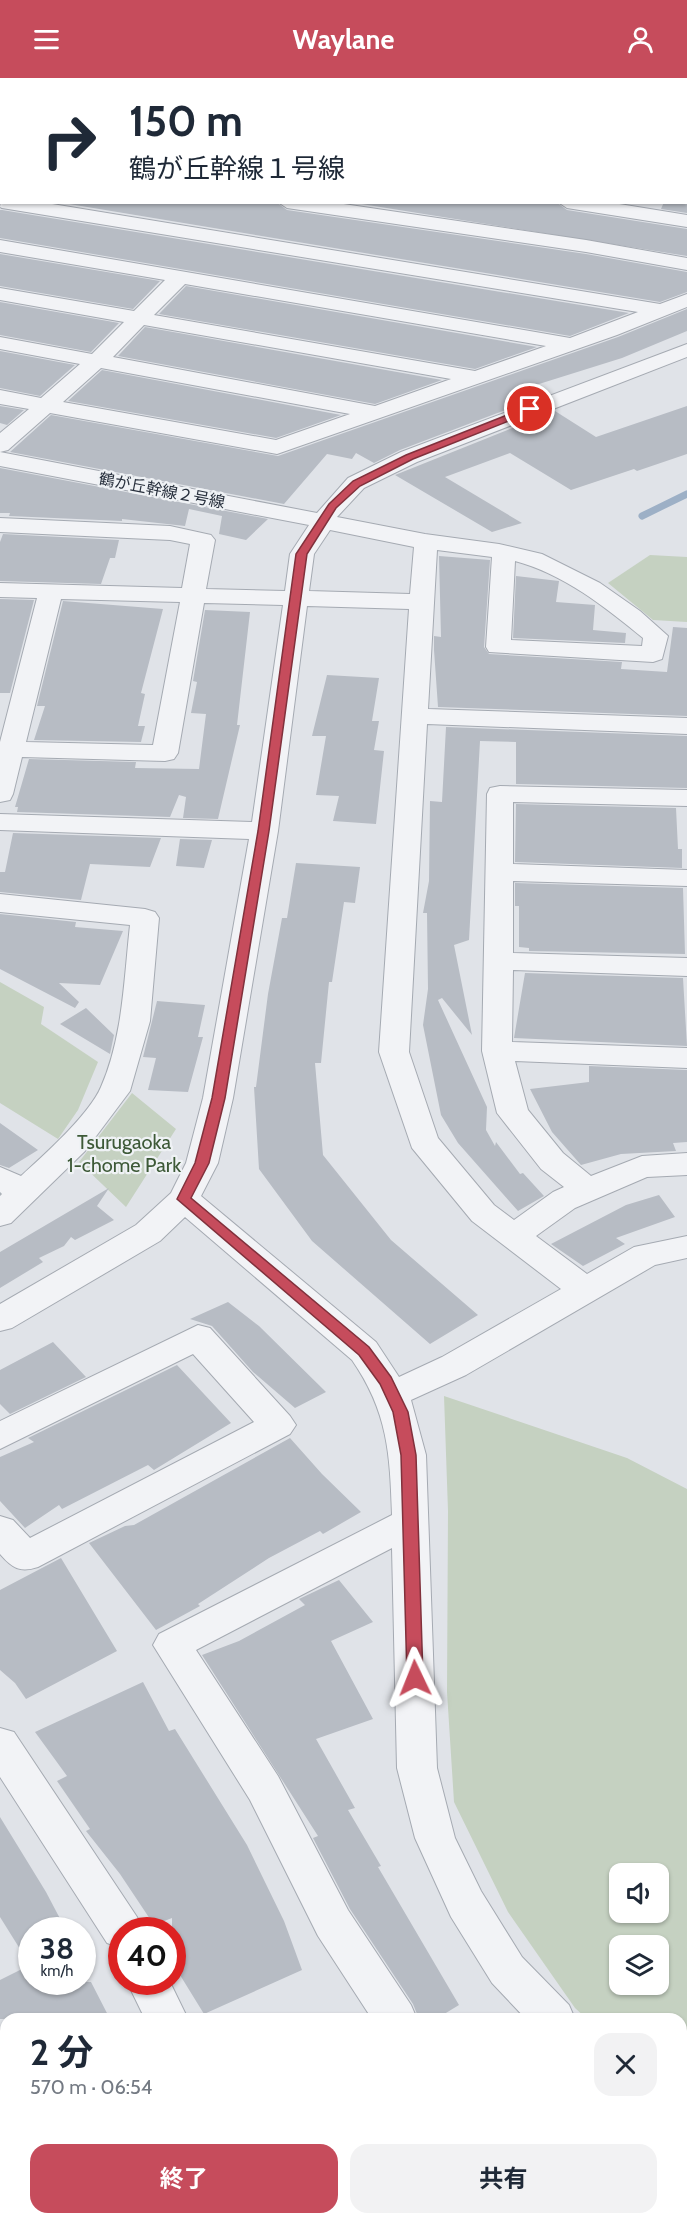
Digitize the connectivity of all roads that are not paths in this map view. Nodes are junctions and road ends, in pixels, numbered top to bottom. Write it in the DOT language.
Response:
graph roads {
  1 [pos="26,204"];
  2 [pos="299,204"];
  3 [pos="401,204"];
  4 [pos="580,204"];
  5 [pos="76,208"];
  6 [pos="390,218"];
  7 [pos="687,221"];
  8 [pos="0,246"];
  9 [pos="28,251"];
  10 [pos="355,259"];
  11 [pos="687,264"];
  12 [pos="180,277"];
  13 [pos="0,294"];
  14 [pos="318,300"];
  15 [pos="687,300"];
  16 [pos="661,310"];
  17 [pos="141,318"];
  18 [pos="0,343"];
  19 [pos="573,344"];
  20 [pos="687,350"];
  21 [pos="98,360"];
  22 [pos="479,378"];
  23 [pos="0,398"];
  24 [pos="47,406"];
  25 [pos="376,413"];
  26 [pos="0,445"];
  27 [pos="0,459"];
  28 [pos="324,521"];
  29 [pos="0,525"];
  30 [pos="426,542"];
  31 [pos="504,554"];
  32 [pos="0,590"];
  33 [pos="51,591"];
  34 [pos="192,595"];
  35 [pos="296,598"];
  36 [pos="421,602"];
  37 [pos="413,716"];
  38 [pos="687,726"];
  39 [pos="11,749"];
  40 [pos="0,794"];
  41 [pos="687,798"];
  42 [pos="0,822"];
  43 [pos="264,831"];
  44 [pos="498,872"];
  45 [pos="687,878"];
  46 [pos="0,903"];
  47 [pos="497,961"];
  48 [pos="687,967"];
  49 [pos="497,1052"];
  50 [pos="687,1058"];
  51 [pos="687,1164"];
  52 [pos="13,1186"];
  53 [pos="588,1190"];
  54 [pos="184,1199"];
  55 [pos="0,1215"];
  56 [pos="513,1237"];
  57 [pos="687,1247"];
  58 [pos="585,1290"];
  59 [pos="0,1319"];
  60 [pos="392,1394"];
  61 [pos="0,1436"];
  62 [pos="410,1522"];
  63 [pos="0,1530"];
  64 [pos="0,1744"];
  65 [pos="113,1917"];
  66 [pos="155,1995"];
  67 [pos="164,2013"];
  68 [pos="392,2013"];
  69 [pos="548,2013"];
  1 -- 5 [label="street"];
  2 -- 6 [label="street"];
  3 -- 6 [label="street"];
  4 -- 7 [label="street"];
  5 -- 9 [label="street"];
  5 -- 10 [label="street"];
  6 -- 10 [label="street"];
  6 -- 11 [label="street"];
  8 -- 9 [label="street"];
  9 -- 12 [label="street"];
  10 -- 14 [label="street"];
  10 -- 16 [label="street"];
  12 -- 14 [label="street"];
  12 -- 17 [label="street"];
  13 -- 17 [label="street"];
  14 -- 19 [label="street"];
  15 -- 16 [label="street"];
  16 -- 19 [label="street"];
  17 -- 21 [label="street"];
  17 -- 22 [label="street"];
  18 -- 21 [label="street"];
  19 -- 22 [label="street"];
  20 -- 28 [label="street"];
  21 -- 24 [label="street"];
  21 -- 25 [label="street"];
  22 -- 25 [label="street"];
  23 -- 24 [label="street"];
  24 -- 25 [label="street"];
  24 -- 26 [label="street"];
  27 -- 28 [label="street, 鶴が丘幹線２号線"];
  28 -- 30 [label="street, 鶴が丘幹線２号線"];
  28 -- 35 [label="street"];
  29 -- 34 [label="street"];
  30 -- 31 [label="street, 鶴が丘幹線２号線"];
  30 -- 36 [label="street"];
  31 -- 31 [label="street, 鶴が丘幹線２号線"];
  32 -- 33 [label="street"];
  33 -- 34 [label="street"];
  33 -- 39 [label="street"];
  34 -- 35 [label="street"];
  34 -- 39 [label="street"];
  35 -- 36 [label="street"];
  35 -- 43 [label="street"];
  36 -- 37 [label="street"];
  37 -- 38 [label="street"];
  37 -- 56 [label="street"];
  39 -- 40 [label="street"];
  41 -- 44 [label="street"];
  42 -- 43 [label="street"];
  43 -- 54 [label="street"];
  44 -- 45 [label="street"];
  44 -- 47 [label="street"];
  46 -- 52 [label="street"];
  47 -- 48 [label="street"];
  47 -- 49 [label="street"];
  49 -- 50 [label="street"];
  49 -- 53 [label="street"];
  51 -- 53 [label="street"];
  52 -- 55 [label="street"];
  53 -- 56 [label="street"];
  54 -- 59 [label="street"];
  54 -- 60 [label="street"];
  56 -- 58 [label="street"];
  57 -- 58 [label="street"];
  58 -- 60 [label="street"];
  60 -- 62 [label="street"];
  61 -- 63 [label="street"];
  62 -- 68 [label="street"];
  62 -- 69 [label="street"];
  64 -- 65 [label="street"];
  66 -- 67 [label="street"];
}
